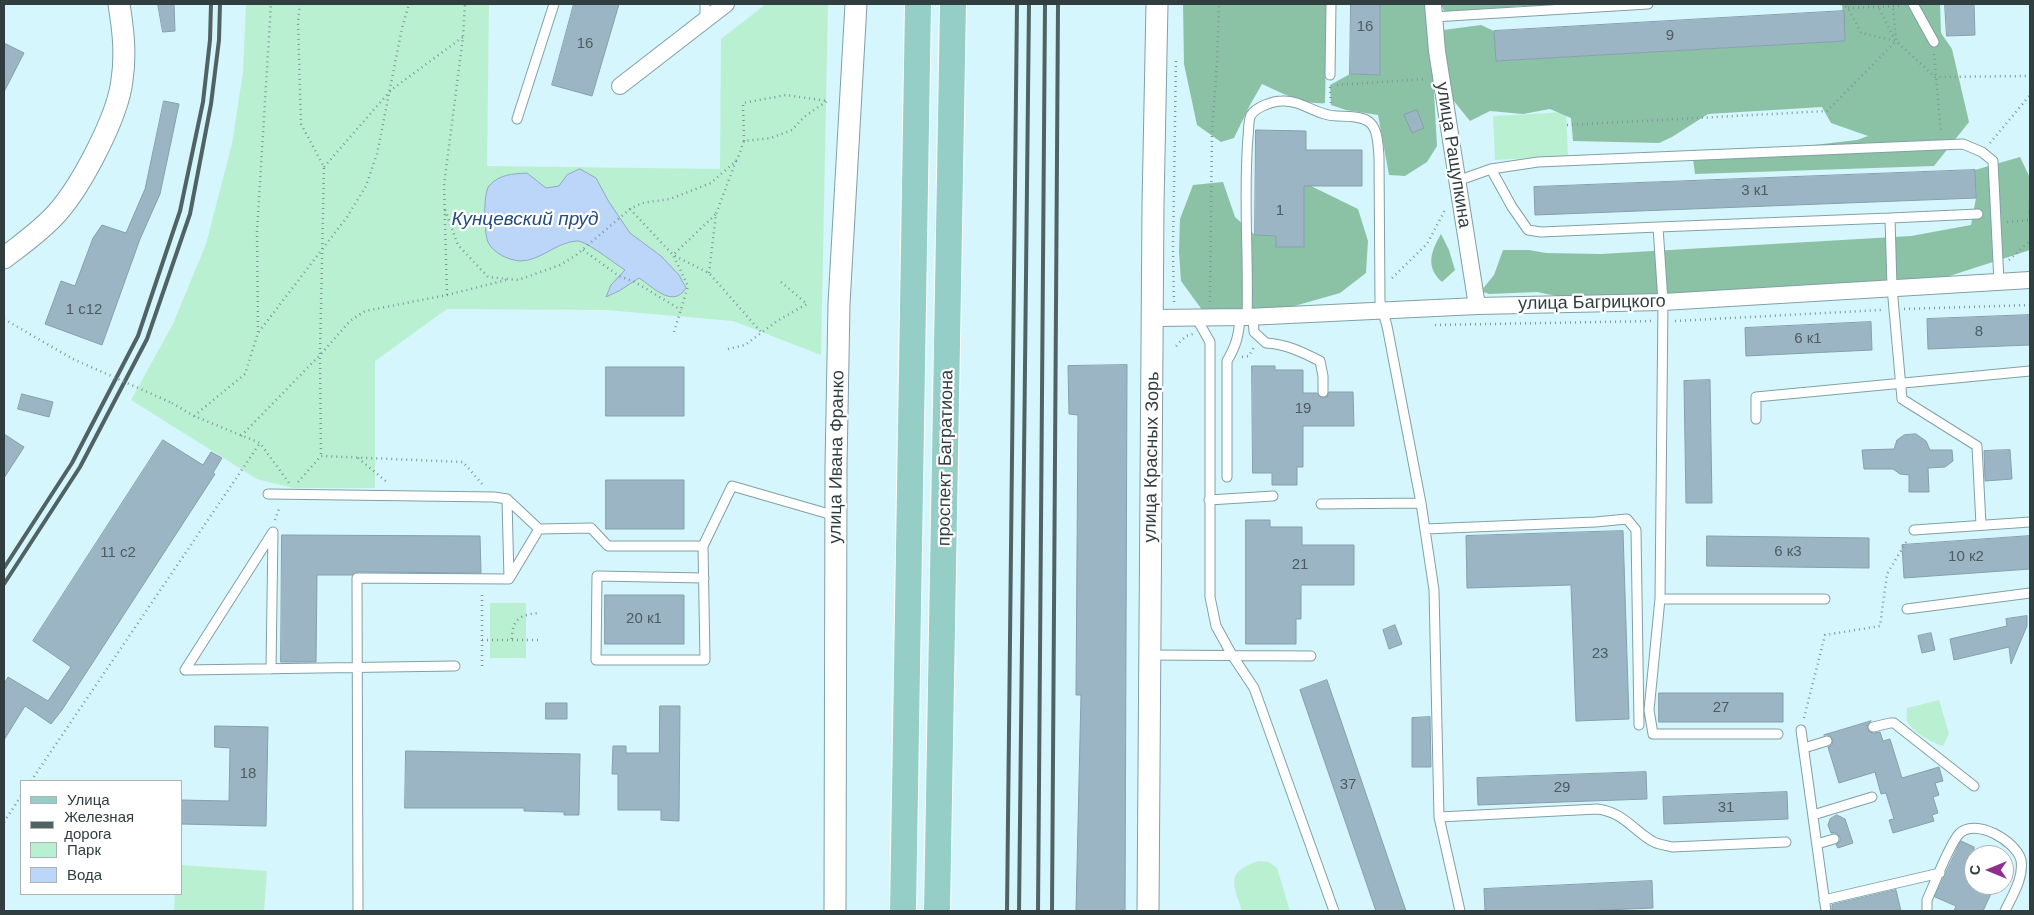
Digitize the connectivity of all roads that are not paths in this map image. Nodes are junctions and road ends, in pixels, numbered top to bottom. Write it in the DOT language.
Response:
graph roads {
  1 [pos="119,4"];
  2 [pos="554,4"];
  3 [pos="705,4"];
  4 [pos="726,4"];
  5 [pos="856,4"];
  6 [pos="1157,4"];
  7 [pos="1332,4"];
  8 [pos="1648,4"];
  9 [pos="1914,5"];
  10 [pos="1433,10"];
  11 [pos="918,13"];
  12 [pos="953,13"];
  13 [pos="705,21"];
  14 [pos="1934,42"];
  15 [pos="1330,75"];
  16 [pos="620,86"];
  17 [pos="517,119"];
  18 [pos="1491,169"];
  19 [pos="1457,181"];
  20 [pos="1978,214"];
  21 [pos="1890,218"];
  22 [pos="1658,228"];
  23 [pos="4,258"];
  24 [pos="1999,275"];
  25 [pos="2030,280"];
  26 [pos="1892,287"];
  27 [pos="1663,302"];
  28 [pos="1477,306"];
  29 [pos="1382,312"];
  30 [pos="1247,317"];
  31 [pos="1152,318"];
  32 [pos="1197,318"];
  33 [pos="2030,371"];
  34 [pos="1900,382"];
  35 [pos="1324,392"];
  36 [pos="1756,419"];
  37 [pos="1227,477"];
  38 [pos="268,494"];
  39 [pos="1273,496"];
  40 [pos="507,499"];
  41 [pos="1209,500"];
  42 [pos="1421,503"];
  43 [pos="1321,504"];
  44 [pos="836,516"];
  45 [pos="2030,522"];
  46 [pos="1981,525"];
  47 [pos="539,528"];
  48 [pos="1425,529"];
  49 [pos="1914,530"];
  50 [pos="703,546"];
  51 [pos="704,578"];
  52 [pos="510,579"];
  53 [pos="2030,593"];
  54 [pos="1660,599"];
  55 [pos="1825,599"];
  56 [pos="1907,609"];
  57 [pos="1150,655"];
  58 [pos="1232,655"];
  59 [pos="1311,656"];
  60 [pos="455,666"];
  61 [pos="358,668"];
  62 [pos="271,669"];
  63 [pos="1639,725"];
  64 [pos="1873,727"];
  65 [pos="1801,730"];
  66 [pos="1778,734"];
  67 [pos="1826,741"];
  68 [pos="1804,748"];
  69 [pos="1974,786"];
  70 [pos="1872,797"];
  71 [pos="1813,815"];
  72 [pos="1439,817"];
  73 [pos="1834,839"];
  74 [pos="1786,842"];
  75 [pos="1817,844"];
  76 [pos="1940,873"];
  77 [pos="1824,900"];
  78 [pos="358,911"];
  79 [pos="835,911"];
  80 [pos="903,911"];
  81 [pos="937,911"];
  82 [pos="1148,911"];
  83 [pos="1334,911"];
  84 [pos="1460,911"];
  85 [pos="1826,911"];
  86 [pos="1927,911"];
  87 [pos="2005,911"];
  1 -- 23 [label="street"];
  2 -- 17 [label="lane"];
  3 -- 13 [label="lane"];
  4 -- 13 [label="street"];
  5 -- 44 [label="street, улица Ивана Франко"];
  6 -- 31 [label="street, улица Красных Зорь"];
  7 -- 15 [label="lane"];
  8 -- 10 [label="lane"];
  9 -- 14 [label="lane"];
  10 -- 19 [label="street, улица Ращупкина"];
  11 -- 80 [label="main road, проспект Багратиона"];
  12 -- 81 [label="main road, проспект Багратиона"];
  13 -- 16 [label="street"];
  18 -- 19 [label="lane"];
  18 -- 22 [label="lane"];
  18 -- 24 [label="lane"];
  19 -- 28 [label="street, улица Ращупкина"];
  20 -- 21 [label="lane"];
  21 -- 22 [label="lane"];
  21 -- 26 [label="lane"];
  22 -- 27 [label="lane"];
  24 -- 25 [label="street, улица Багрицкого"];
  24 -- 26 [label="street, улица Багрицкого"];
  26 -- 27 [label="street, улица Багрицкого"];
  26 -- 34 [label="lane"];
  27 -- 28 [label="street, улица Багрицкого"];
  27 -- 54 [label="lane"];
  28 -- 29 [label="street, улица Багрицкого"];
  29 -- 30 [label="street, улица Багрицкого"];
  29 -- 30 [label="lane"];
  29 -- 42 [label="lane"];
  30 -- 32 [label="street, улица Багрицкого"];
  30 -- 35 [label="lane"];
  30 -- 37 [label="lane"];
  31 -- 32 [label="street, улица Багрицкого"];
  31 -- 57 [label="street, улица Красных Зорь"];
  32 -- 41 [label="lane"];
  33 -- 34 [label="lane"];
  34 -- 36 [label="lane"];
  34 -- 46 [label="lane"];
  38 -- 40 [label="lane"];
  39 -- 41 [label="lane"];
  40 -- 47 [label="lane"];
  40 -- 52 [label="lane"];
  41 -- 58 [label="lane"];
  42 -- 43 [label="lane"];
  42 -- 48 [label="lane"];
  44 -- 50 [label="lane"];
  44 -- 79 [label="street, улица Ивана Франко"];
  45 -- 46 [label="lane"];
  46 -- 49 [label="lane"];
  47 -- 50 [label="lane"];
  47 -- 52 [label="lane"];
  48 -- 63 [label="lane"];
  48 -- 72 [label="lane"];
  50 -- 51 [label="lane"];
  51 -- 51 [label="lane"];
  52 -- 61 [label="lane"];
  53 -- 56 [label="lane"];
  54 -- 55 [label="lane"];
  54 -- 66 [label="lane"];
  57 -- 58 [label="lane"];
  57 -- 82 [label="street, улица Красных Зорь"];
  58 -- 59 [label="lane"];
  58 -- 83 [label="lane"];
  60 -- 61 [label="lane"];
  61 -- 62 [label="lane"];
  61 -- 78 [label="lane"];
  62 -- 62 [label="lane"];
  64 -- 69 [label="lane"];
  65 -- 68 [label="lane"];
  67 -- 68 [label="lane"];
  68 -- 71 [label="lane"];
  70 -- 71 [label="lane"];
  71 -- 75 [label="lane"];
  72 -- 74 [label="lane"];
  72 -- 84 [label="lane"];
  73 -- 75 [label="lane"];
  75 -- 77 [label="lane"];
  76 -- 77 [label="lane"];
  76 -- 86 [label="lane"];
  76 -- 87 [label="lane"];
  77 -- 85 [label="lane"];
}
